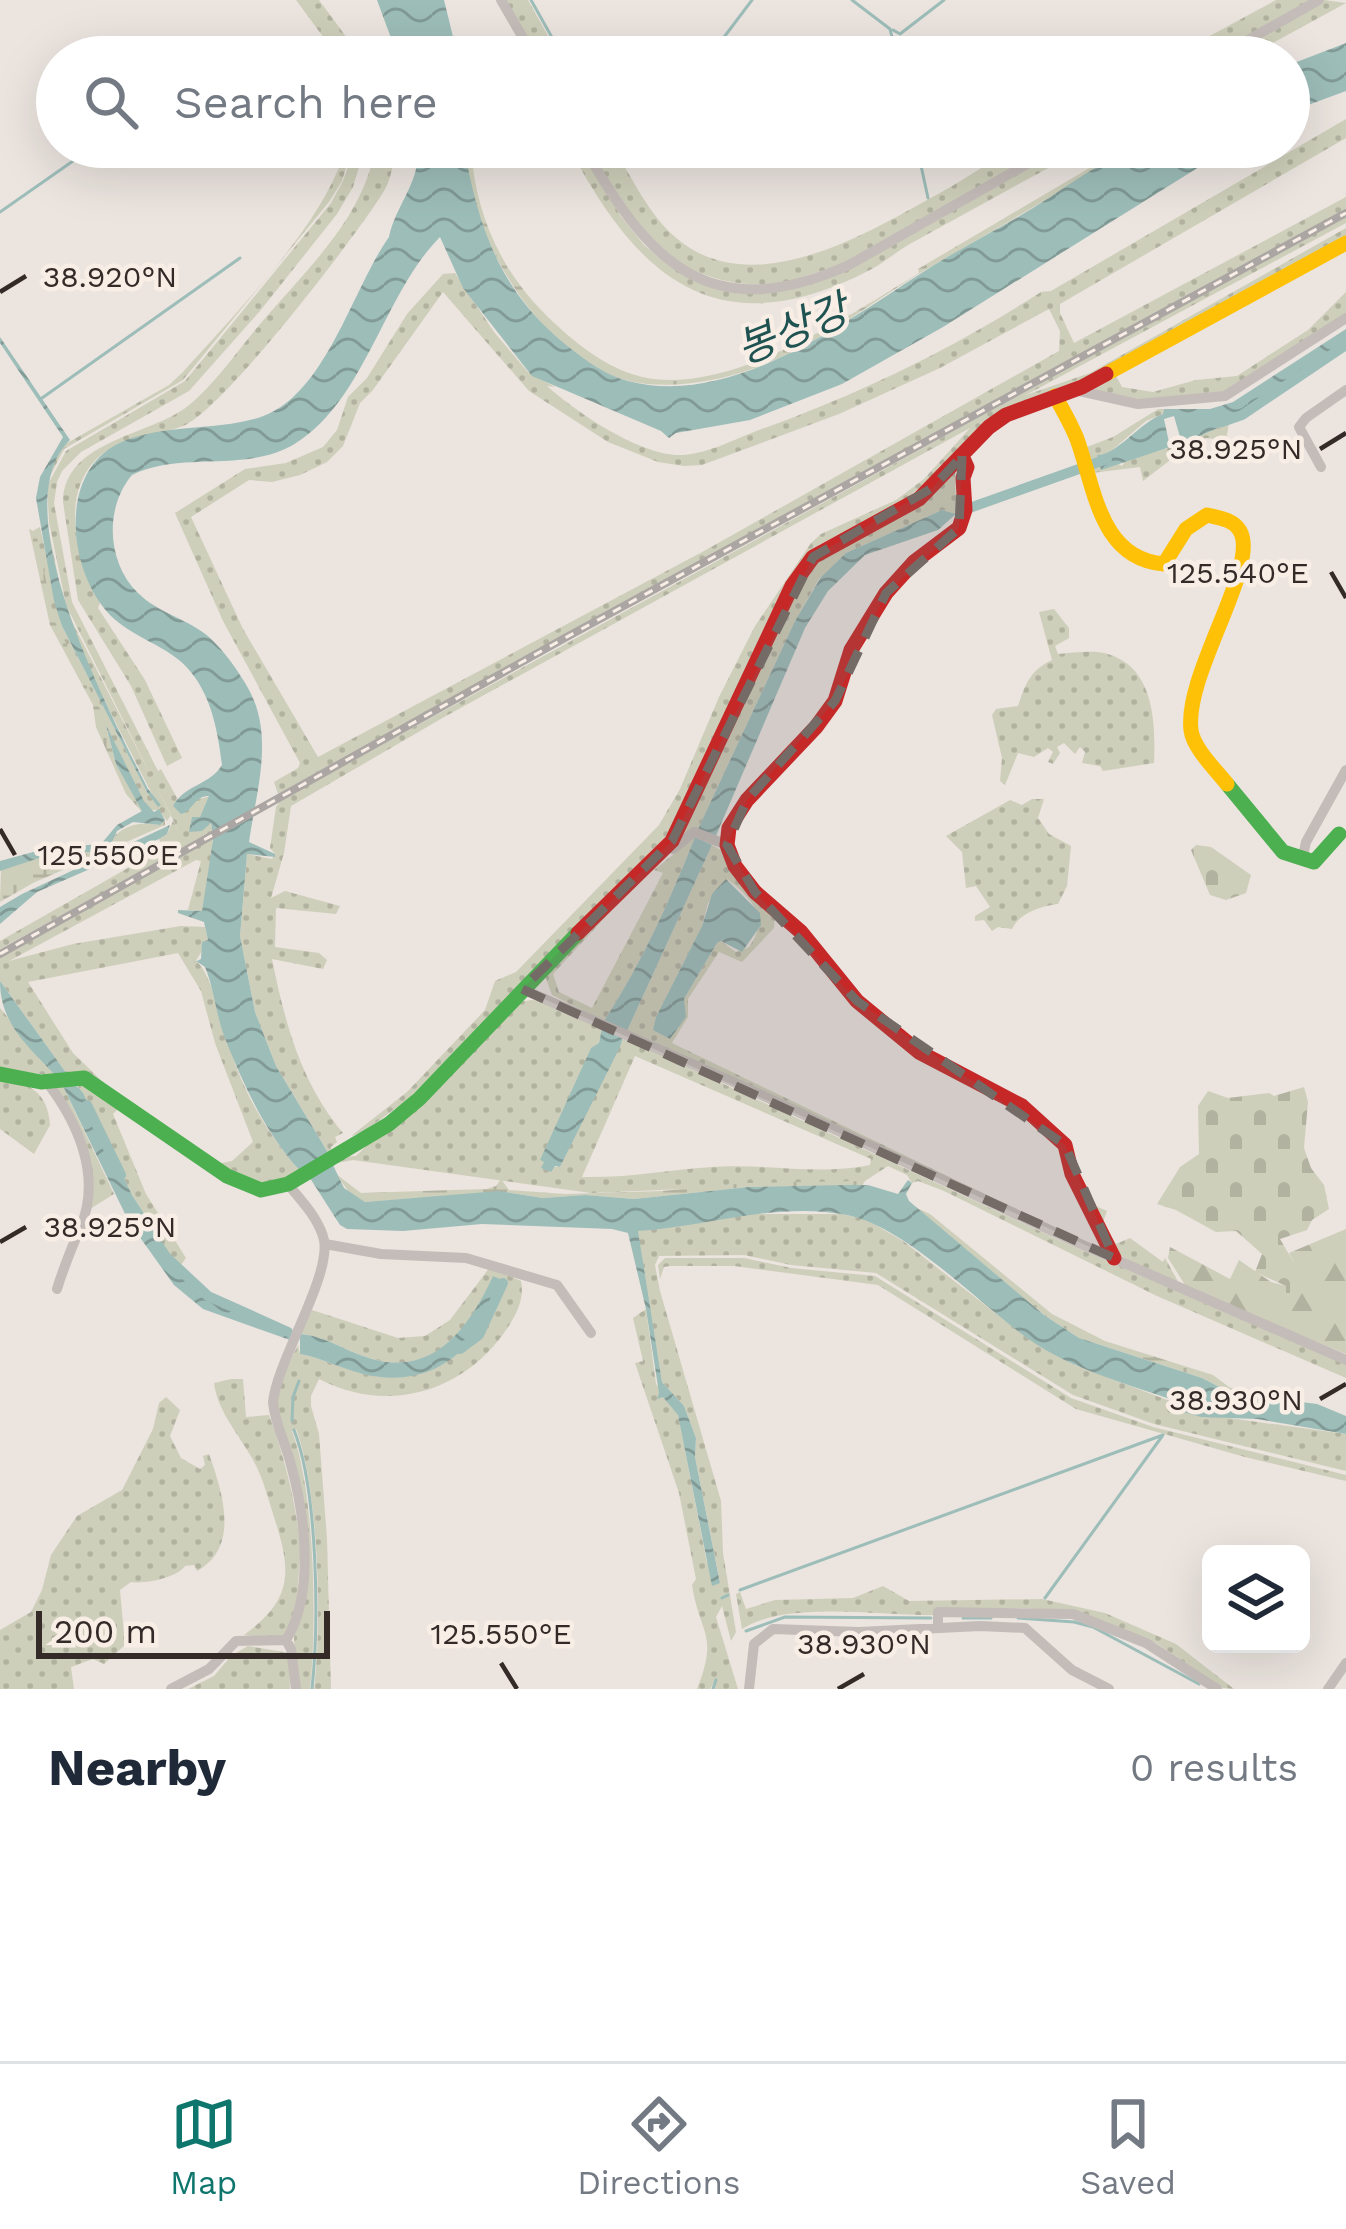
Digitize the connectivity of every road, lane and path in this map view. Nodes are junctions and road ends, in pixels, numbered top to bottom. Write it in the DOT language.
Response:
graph roads {
  1 [pos="501,0"];
  2 [pos="1318,0"];
  3 [pos="522,36"];
  4 [pos="1255,36"];
  5 [pos="597,168"];
  6 [pos="1020,168"];
  7 [pos="1346,243"];
  8 [pos="1346,318"];
  9 [pos="1075,390"];
  10 [pos="1346,390"];
  11 [pos="1055,396"];
  12 [pos="962,456"];
  13 [pos="1321,467"];
  14 [pos="1346,770"];
  15 [pos="1339,834"];
  16 [pos="720,843"];
  17 [pos="1302,860"];
  18 [pos="647,867"];
  19 [pos="522,989"];
  20 [pos="0,1074"];
  21 [pos="60,1080"];
  22 [pos="294,1180"];
  23 [pos="325,1244"];
  24 [pos="1114,1258"];
  25 [pos="58,1289"];
  26 [pos="591,1333"];
  27 [pos="1346,1360"];
  28 [pos="938,1627"];
  29 [pos="286,1640"];
  30 [pos="1346,1663"];
  31 [pos="171,1689"];
  32 [pos="296,1689"];
  33 [pos="749,1689"];
  34 [pos="1109,1689"];
  35 [pos="1217,1689"];
  36 [pos="1328,1689"];
  1 -- 3 [label="street"];
  2 -- 4 [label="street"];
  5 -- 6 [label="street"];
  7 -- 9 [label="street"];
  8 -- 9 [label="street"];
  9 -- 11 [label="street"];
  10 -- 13 [label="street"];
  11 -- 12 [label="street"];
  11 -- 17 [label="street"];
  12 -- 16 [label="street"];
  12 -- 18 [label="street"];
  14 -- 17 [label="street"];
  15 -- 17 [label="street"];
  16 -- 18 [label="street"];
  16 -- 24 [label="street"];
  18 -- 19 [label="street"];
  19 -- 22 [label="street"];
  19 -- 24 [label="street"];
  20 -- 21 [label="street"];
  21 -- 22 [label="street"];
  21 -- 25 [label="street"];
  22 -- 23 [label="street"];
  23 -- 26 [label="street"];
  23 -- 29 [label="street"];
  24 -- 27 [label="street"];
  28 -- 33 [label="street"];
  28 -- 34 [label="street"];
  28 -- 35 [label="street"];
  29 -- 31 [label="street"];
  29 -- 32 [label="street"];
  30 -- 36 [label="street"];
}
